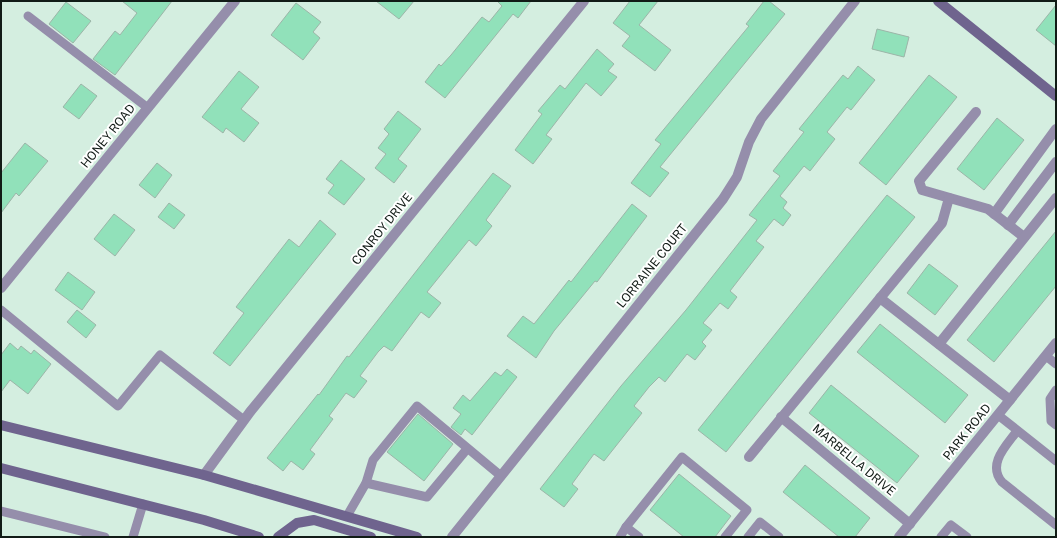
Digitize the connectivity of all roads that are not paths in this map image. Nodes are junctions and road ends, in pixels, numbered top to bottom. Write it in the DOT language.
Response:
graph roads {
  1 [pos="235,1"];
  2 [pos="584,1"];
  3 [pos="855,1"];
  4 [pos="938,1"];
  5 [pos="28,16"];
  6 [pos="1056,96"];
  7 [pos="148,108"];
  8 [pos="976,112"];
  9 [pos="1056,129"];
  10 [pos="1056,162"];
  11 [pos="949,198"];
  12 [pos="1056,198"];
  13 [pos="994,214"];
  14 [pos="1008,225"];
  15 [pos="1024,237"];
  16 [pos="1,288"];
  17 [pos="880,298"];
  18 [pos="1,310"];
  19 [pos="1056,343"];
  20 [pos="939,344"];
  21 [pos="1046,356"];
  22 [pos="1056,364"];
  23 [pos="1056,390"];
  24 [pos="1010,400"];
  25 [pos="998,415"];
  26 [pos="781,417"];
  27 [pos="244,420"];
  28 [pos="1,425"];
  29 [pos="1056,425"];
  30 [pos="1018,431"];
  31 [pos="467,449"];
  32 [pos="749,457"];
  33 [pos="1056,461"];
  34 [pos="1,468"];
  35 [pos="204,475"];
  36 [pos="501,476"];
  37 [pos="366,483"];
  38 [pos="143,504"];
  39 [pos="1,511"];
  40 [pos="347,516"];
  41 [pos="910,524"];
  42 [pos="1056,525"];
  43 [pos="626,527"];
  44 [pos="248,535"];
  45 [pos="105,537"];
  46 [pos="133,537"];
  47 [pos="259,537"];
  48 [pos="278,537"];
  49 [pos="371,537"];
  50 [pos="417,537"];
  51 [pos="452,537"];
  52 [pos="620,537"];
  53 [pos="639,537"];
  54 [pos="725,537"];
  55 [pos="748,537"];
  56 [pos="779,537"];
  57 [pos="899,537"];
  58 [pos="941,537"];
  59 [pos="966,537"];
  1 -- 7 [label="street, HONEY ROAD"];
  2 -- 27 [label="street, CONROY DRIVE"];
  3 -- 36 [label="street, LORRAINE COURT"];
  4 -- 6 [label="main road"];
  5 -- 7 [label="lane"];
  7 -- 16 [label="street, HONEY ROAD"];
  8 -- 11 [label="street"];
  9 -- 13 [label="street"];
  10 -- 14 [label="street"];
  11 -- 13 [label="street"];
  11 -- 17 [label="street"];
  12 -- 15 [label="street"];
  13 -- 14 [label="street"];
  14 -- 15 [label="street"];
  15 -- 20 [label="street"];
  17 -- 20 [label="street"];
  17 -- 26 [label="street"];
  18 -- 27 [label="lane"];
  19 -- 21 [label="street, PARK ROAD"];
  20 -- 24 [label="street"];
  21 -- 22 [label="lane"];
  21 -- 24 [label="street, PARK ROAD"];
  23 -- 29 [label="lane"];
  24 -- 25 [label="street, PARK ROAD"];
  25 -- 30 [label="lane"];
  25 -- 41 [label="street, PARK ROAD"];
  26 -- 32 [label="street"];
  26 -- 41 [label="street, MARBELLA DRIVE"];
  27 -- 35 [label="street, CONROY DRIVE"];
  28 -- 35 [label="main road"];
  30 -- 33 [label="lane"];
  30 -- 42 [label="lane"];
  31 -- 36 [label="lane"];
  31 -- 37 [label="lane"];
  31 -- 37 [label="lane"];
  34 -- 38 [label="main road"];
  35 -- 40 [label="main road"];
  36 -- 51 [label="street, LORRAINE COURT"];
  37 -- 40 [label="lane"];
  38 -- 44 [label="main road"];
  38 -- 46 [label="lane"];
  39 -- 45 [label="lane"];
  40 -- 50 [label="main road"];
  41 -- 57 [label="street, PARK ROAD"];
  43 -- 52 [label="lane"];
  43 -- 53 [label="lane"];
  43 -- 54 [label="lane"];
  44 -- 47 [label="main road"];
  48 -- 49 [label="main road"];
  55 -- 56 [label="lane"];
  58 -- 59 [label="lane"];
}
